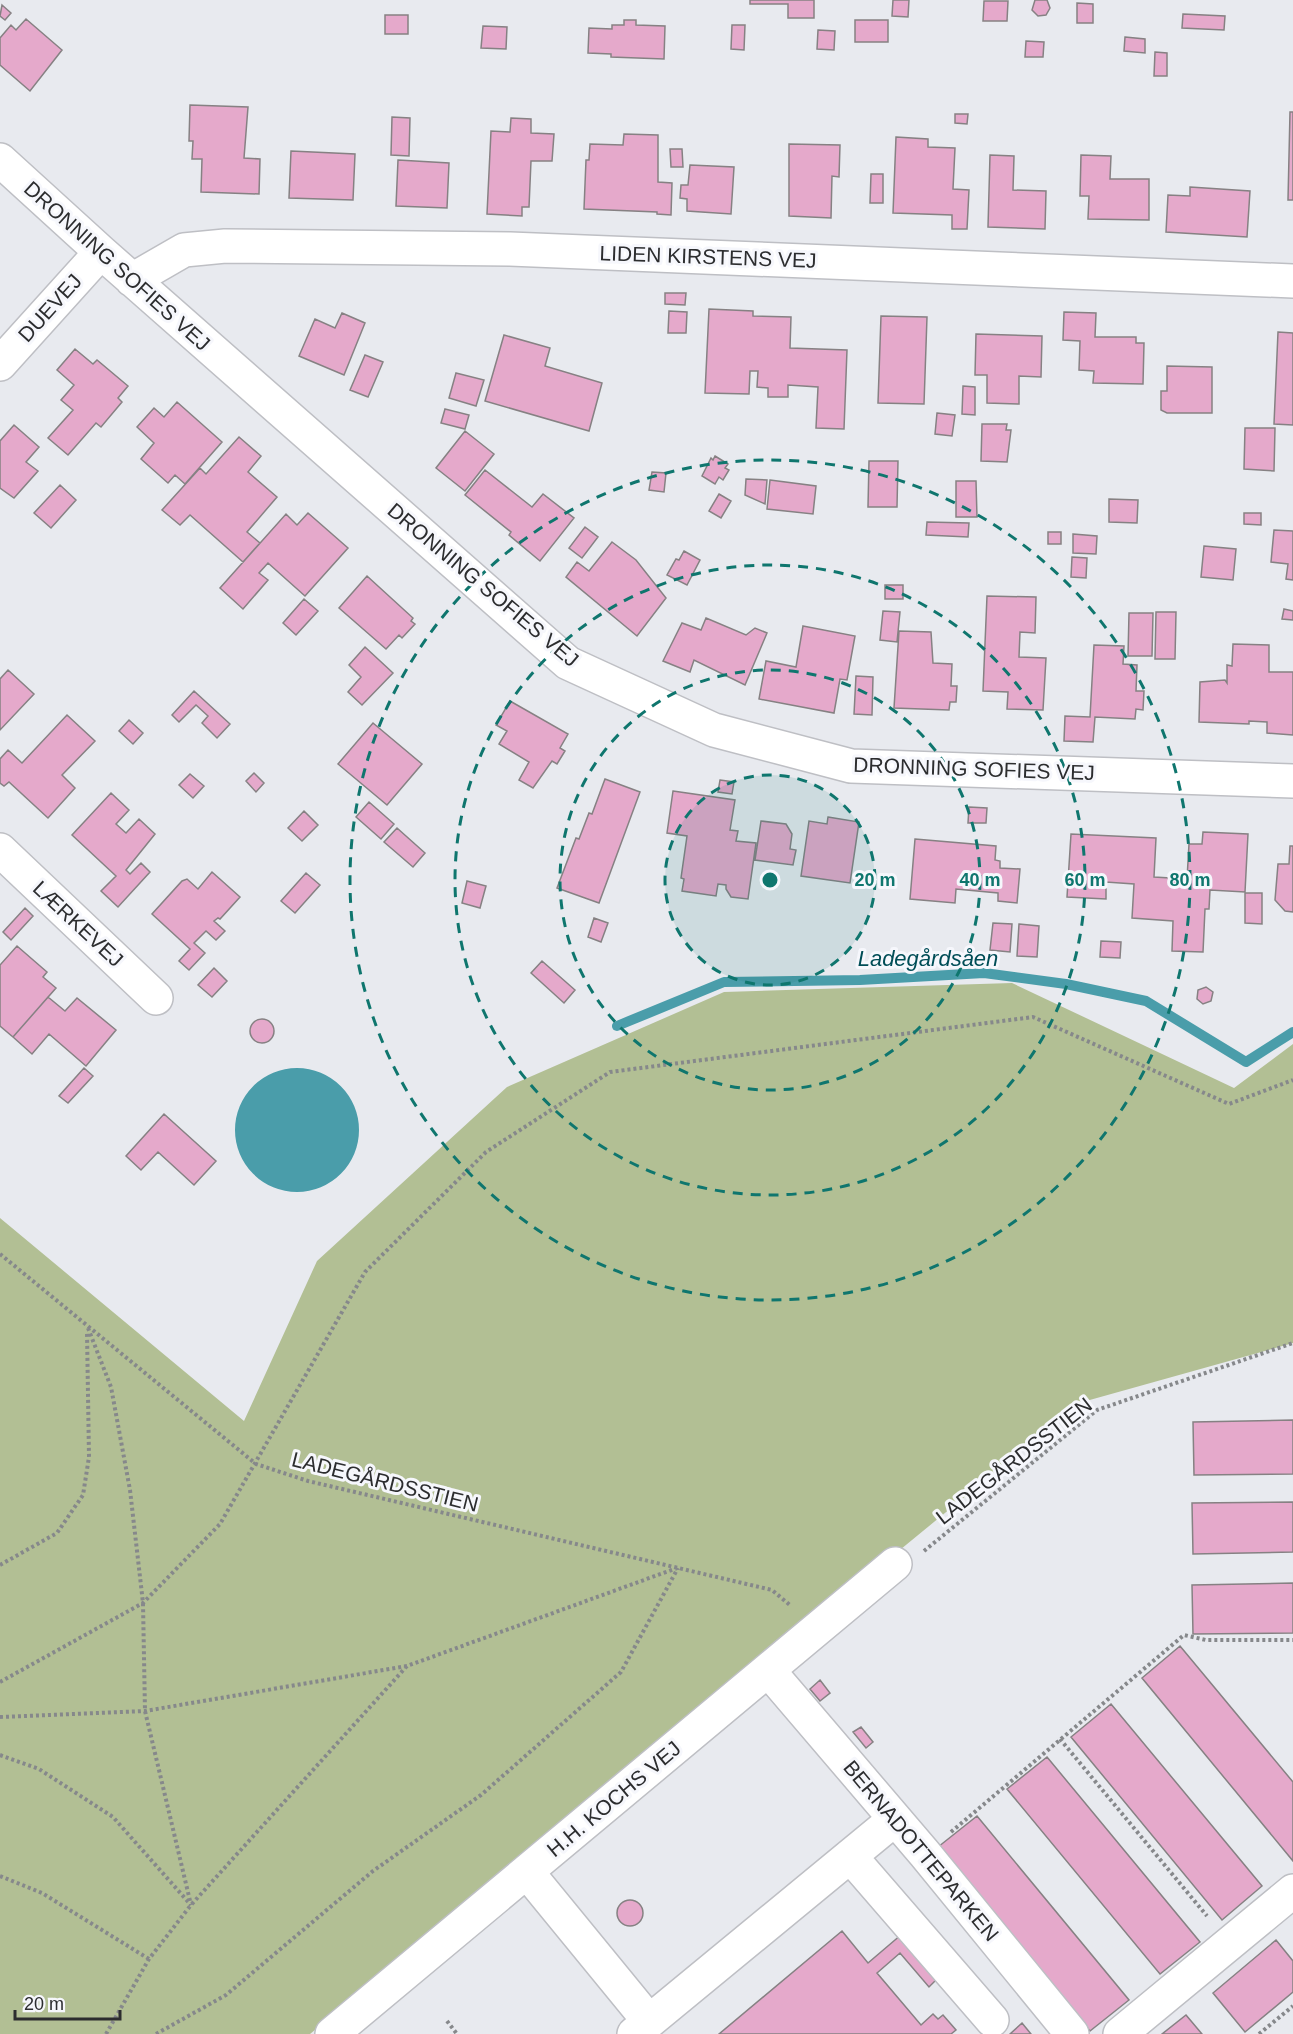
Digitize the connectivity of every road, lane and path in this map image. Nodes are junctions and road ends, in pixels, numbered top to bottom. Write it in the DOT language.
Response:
graph roads {
  1 [pos="0,160"];
  2 [pos="100,252"];
  3 [pos="132,280"];
  4 [pos="1293,280"];
  5 [pos="0,364"];
  6 [pos="1293,781"];
  7 [pos="0,849"];
  8 [pos="156,998"];
  9 [pos="1293,1080"];
  10 [pos="0,1254"];
  11 [pos="87,1328"];
  12 [pos="1293,1343"];
  13 [pos="256,1464"];
  14 [pos="0,1564"];
  15 [pos="895,1564"];
  16 [pos="678,1568"];
  17 [pos="143,1603"];
  18 [pos="817,1629"];
  19 [pos="1293,1640"];
  20 [pos="407,1666"];
  21 [pos="768,1670"];
  22 [pos="0,1682"];
  23 [pos="145,1711"];
  24 [pos="0,1717"];
  25 [pos="1060,1739"];
  26 [pos="0,1755"];
  27 [pos="896,1819"];
  28 [pos="925,1854"];
  29 [pos="849,1856"];
  30 [pos="527,1872"];
  31 [pos="0,1876"];
  32 [pos="1293,1891"];
  33 [pos="191,1905"];
  34 [pos="1230,1943"];
  35 [pos="149,1959"];
  36 [pos="1293,2006"];
  37 [pos="992,2020"];
  38 [pos="447,2021"];
  39 [pos="641,2028"];
  40 [pos="106,2034"];
  41 [pos="156,2034"];
  42 [pos="332,2034"];
  43 [pos="457,2034"];
  44 [pos="1072,2034"];
  45 [pos="1120,2034"];
  46 [pos="1259,2034"];
  1 -- 2 [label="street, DRONNING SOFIES VEJ"];
  2 -- 3 [label="street, DRONNING SOFIES VEJ"];
  2 -- 5 [label="street, DUEVEJ"];
  3 -- 4 [label="street, LIDEN KIRSTENS VEJ"];
  3 -- 6 [label="street, DRONNING SOFIES VEJ"];
  7 -- 8 [label="street, LÆRKEVEJ"];
  9 -- 13 [label="path"];
  10 -- 11 [label="path, LADEGÅRDSSTIEN"];
  11 -- 13 [label="path, LADEGÅRDSSTIEN"];
  11 -- 14 [label="path"];
  11 -- 17 [label="path"];
  12 -- 15 [label="path, LADEGÅRDSSTIEN"];
  13 -- 16 [label="path, LADEGÅRDSSTIEN"];
  13 -- 17 [label="path"];
  15 -- 18 [label="street, H.H. KOCHS VEJ"];
  16 -- 18 [label="path, LADEGÅRDSSTIEN"];
  16 -- 20 [label="path"];
  16 -- 41 [label="path"];
  17 -- 22 [label="path"];
  17 -- 23 [label="path"];
  18 -- 21 [label="street, H.H. KOCHS VEJ"];
  19 -- 25 [label="path"];
  20 -- 23 [label="path"];
  20 -- 33 [label="path"];
  21 -- 27 [label="street, BERNADOTTEPARKEN"];
  21 -- 30 [label="street, H.H. KOCHS VEJ"];
  23 -- 24 [label="path"];
  23 -- 33 [label="path"];
  25 -- 28 [label="path"];
  25 -- 34 [label="path"];
  26 -- 33 [label="path"];
  27 -- 28 [label="street, BERNADOTTEPARKEN"];
  27 -- 29 [label="street"];
  28 -- 44 [label="street, BERNADOTTEPARKEN"];
  29 -- 37 [label="street"];
  29 -- 39 [label="street"];
  30 -- 39 [label="street"];
  30 -- 42 [label="street, H.H. KOCHS VEJ"];
  31 -- 35 [label="path"];
  32 -- 34 [label="street"];
  33 -- 35 [label="path"];
  34 -- 45 [label="street"];
  35 -- 40 [label="path"];
  36 -- 46 [label="path"];
  38 -- 43 [label="path"];
}
